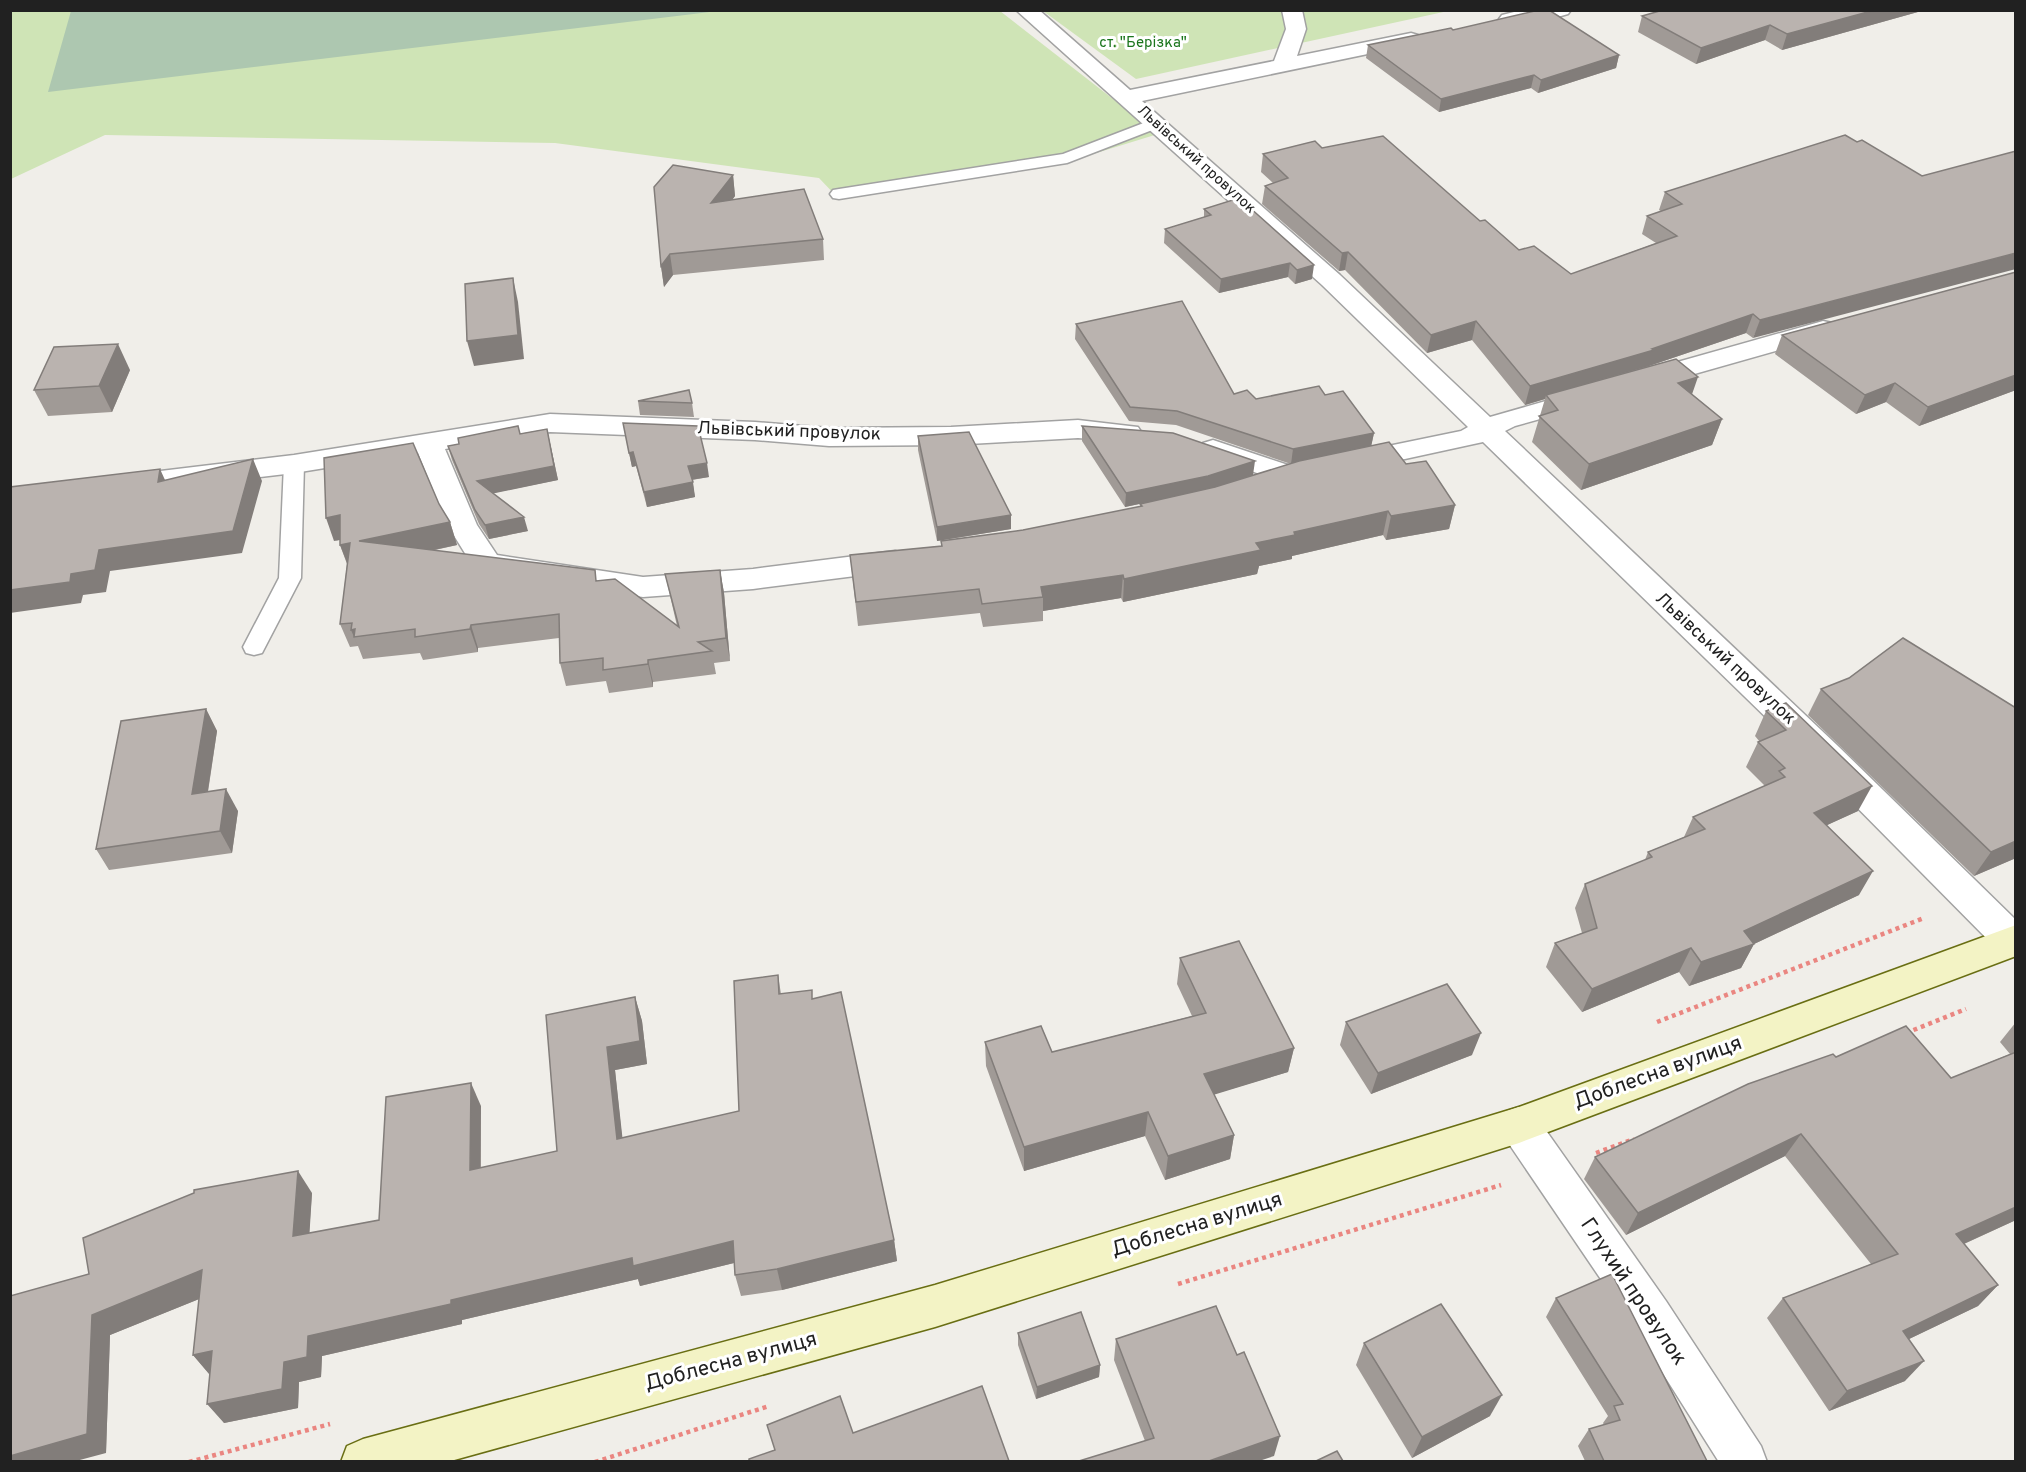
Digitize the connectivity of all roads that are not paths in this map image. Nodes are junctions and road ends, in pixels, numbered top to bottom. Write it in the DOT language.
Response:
graph roads {
  1 [pos="1026,10"];
  2 [pos="1292,10"];
  3 [pos="1562,10"];
  4 [pos="1492,23"];
  5 [pos="1434,34"];
  6 [pos="1284,64"];
  7 [pos="1125,98"];
  8 [pos="1154,124"];
  9 [pos="839,194"];
  10 [pos="1842,324"];
  11 [pos="1485,430"];
  12 [pos="1153,434"];
  13 [pos="1185,439"];
  14 [pos="428,442"];
  15 [pos="294,464"];
  16 [pos="1290,475"];
  17 [pos="98,487"];
  18 [pos="1245,489"];
  19 [pos="918,557"];
  20 [pos="254,647"];
  21 [pos="2014,941"];
  22 [pos="1519,1125"];
  23 [pos="363,1461"];
  24 [pos="1745,1461"];
  1 -- 7 [label="street"];
  2 -- 6 [label="street"];
  3 -- 4 [label="street"];
  5 -- 6 [label="street, Львівський провулок"];
  6 -- 7 [label="street, Львівський провулок"];
  7 -- 8 [label="street, Львівський провулок"];
  8 -- 9 [label="lane"];
  8 -- 11 [label="street, Львівський провулок"];
  10 -- 11 [label="street"];
  11 -- 16 [label="street"];
  11 -- 21 [label="street, Львівський провулок"];
  12 -- 14 [label="street, Львівський провулок"];
  13 -- 16 [label="street"];
  14 -- 15 [label="street, Львівський провулок"];
  14 -- 19 [label="street"];
  15 -- 17 [label="street, Львівський провулок"];
  15 -- 20 [label="lane"];
  16 -- 18 [label="street"];
  21 -- 22 [label="street, Доблесна вулиця"];
  22 -- 23 [label="street, Доблесна вулиця"];
  22 -- 24 [label="street, Глухий провулок"];
}
